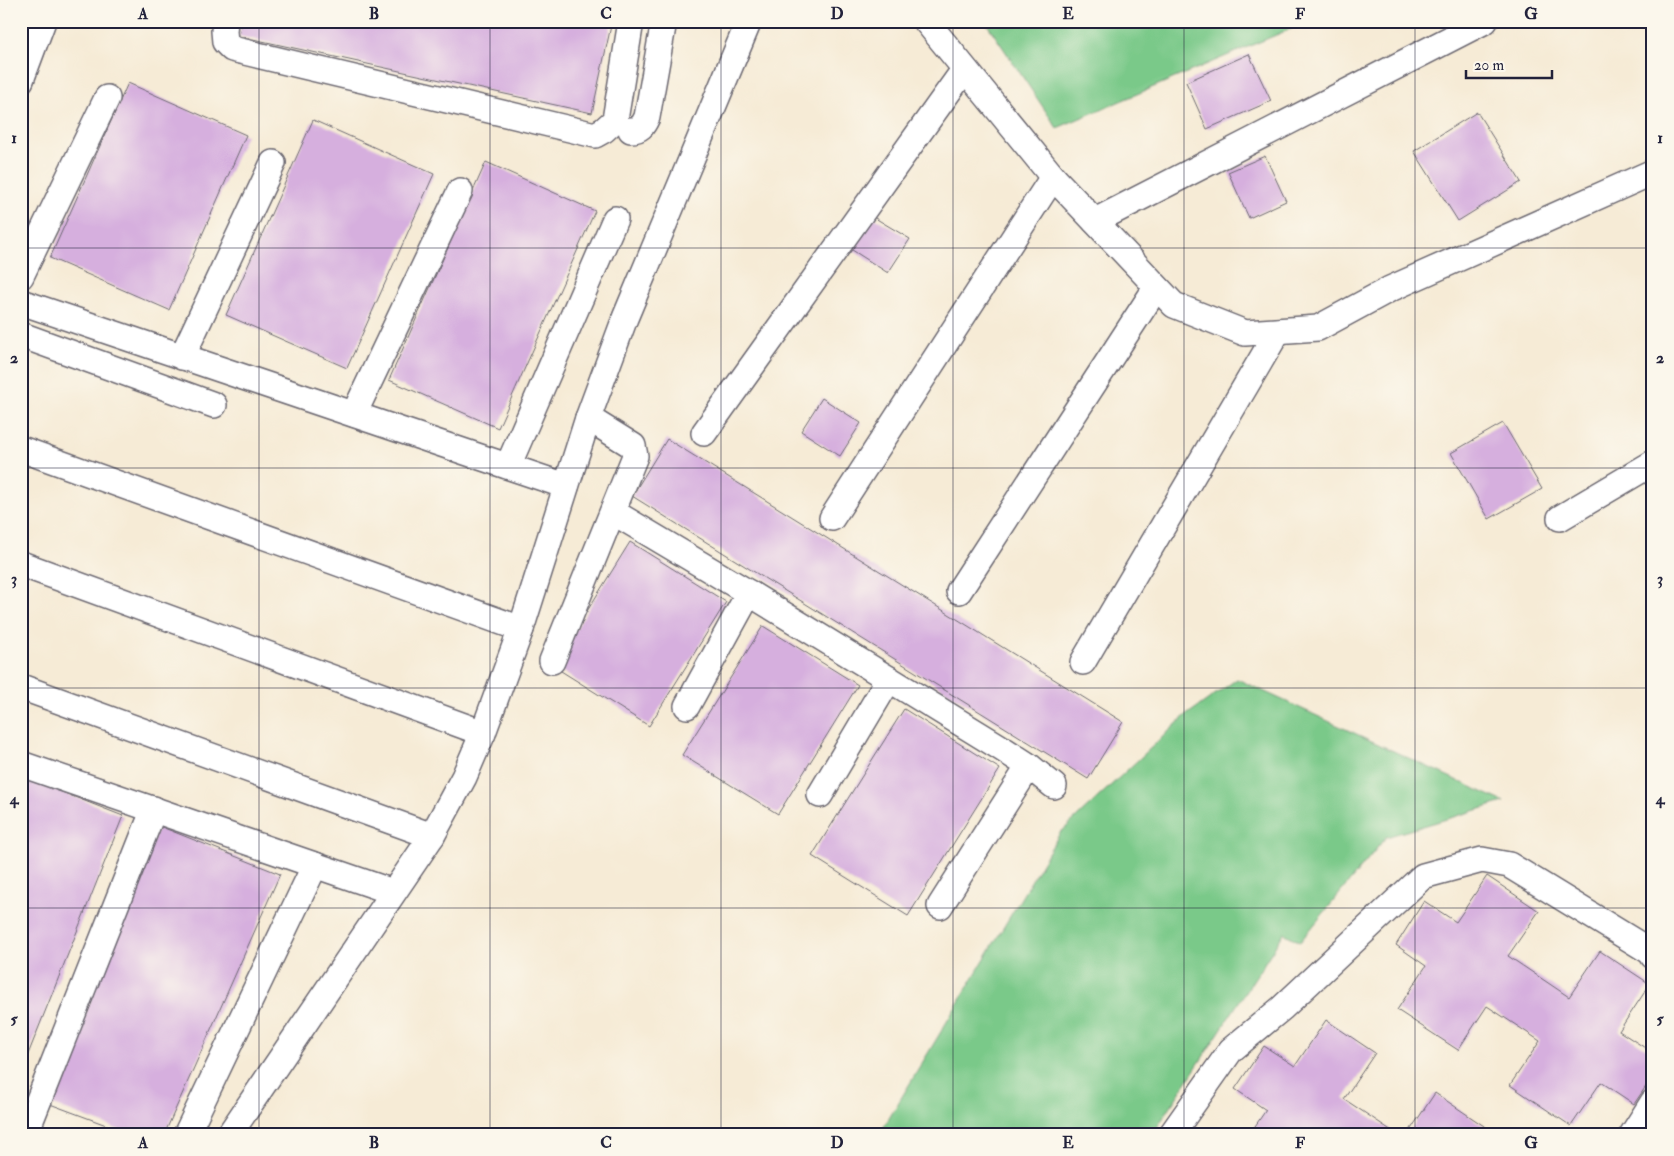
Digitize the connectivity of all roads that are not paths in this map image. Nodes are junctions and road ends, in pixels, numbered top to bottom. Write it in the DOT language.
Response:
graph roads {
  1 [pos="43,21"];
  2 [pos="225,21"];
  3 [pos="632,21"];
  4 [pos="664,21"];
  5 [pos="926,21"];
  6 [pos="1485,21"];
  7 [pos="741,23"];
  8 [pos="964,70"];
  9 [pos="21,80"];
  10 [pos="107,98"];
  11 [pos="631,130"];
  12 [pos="273,163"];
  13 [pos="1653,172"];
  14 [pos="1053,178"];
  15 [pos="460,191"];
  16 [pos="615,220"];
  17 [pos="1095,221"];
  18 [pos="21,276"];
  19 [pos="1156,288"];
  20 [pos="21,302"];
  21 [pos="1278,331"];
  22 [pos="21,335"];
  23 [pos="182,357"];
  24 [pos="214,405"];
  25 [pos="354,414"];
  26 [pos="588,418"];
  27 [pos="704,433"];
  28 [pos="21,449"];
  29 [pos="1653,463"];
  30 [pos="508,466"];
  31 [pos="566,486"];
  32 [pos="613,512"];
  33 [pos="832,518"];
  34 [pos="1560,518"];
  35 [pos="21,564"];
  36 [pos="959,591"];
  37 [pos="749,592"];
  38 [pos="521,629"];
  39 [pos="552,661"];
  40 [pos="1083,662"];
  41 [pos="889,679"];
  42 [pos="21,687"];
  43 [pos="687,706"];
  44 [pos="483,733"];
  45 [pos="21,764"];
  46 [pos="1029,766"];
  47 [pos="1054,786"];
  48 [pos="820,795"];
  49 [pos="154,810"];
  50 [pos="432,836"];
  51 [pos="315,865"];
  52 [pos="393,892"];
  53 [pos="940,906"];
  54 [pos="1653,956"];
  55 [pos="1653,1102"];
  56 [pos="25,1135"];
  57 [pos="186,1135"];
  58 [pos="229,1135"];
  59 [pos="1171,1135"];
  60 [pos="1632,1135"];
  1 -- 9 [label="street"];
  2 -- 3 [label="street"];
  4 -- 11 [label="street"];
  5 -- 8 [label="street"];
  6 -- 17 [label="street"];
  7 -- 26 [label="street"];
  8 -- 14 [label="street"];
  8 -- 27 [label="street"];
  10 -- 18 [label="street"];
  12 -- 23 [label="street"];
  13 -- 21 [label="street"];
  14 -- 17 [label="street"];
  14 -- 33 [label="street"];
  15 -- 25 [label="street"];
  16 -- 30 [label="street"];
  17 -- 19 [label="street"];
  19 -- 21 [label="street"];
  19 -- 36 [label="street"];
  20 -- 23 [label="street"];
  21 -- 40 [label="street"];
  22 -- 24 [label="street"];
  23 -- 25 [label="street"];
  25 -- 30 [label="street"];
  26 -- 31 [label="street"];
  26 -- 32 [label="street"];
  28 -- 38 [label="street"];
  29 -- 34 [label="street"];
  30 -- 31 [label="street"];
  31 -- 38 [label="street"];
  32 -- 37 [label="street"];
  32 -- 39 [label="street"];
  35 -- 44 [label="street"];
  37 -- 41 [label="street"];
  37 -- 43 [label="street"];
  38 -- 44 [label="street"];
  41 -- 46 [label="street"];
  41 -- 48 [label="street"];
  42 -- 50 [label="street"];
  44 -- 50 [label="street"];
  45 -- 49 [label="street"];
  46 -- 47 [label="street"];
  46 -- 53 [label="street"];
  49 -- 51 [label="street"];
  49 -- 56 [label="street"];
  50 -- 52 [label="street"];
  51 -- 52 [label="street"];
  51 -- 57 [label="street"];
  52 -- 58 [label="street"];
  54 -- 59 [label="street"];
  55 -- 60 [label="street"];
}
